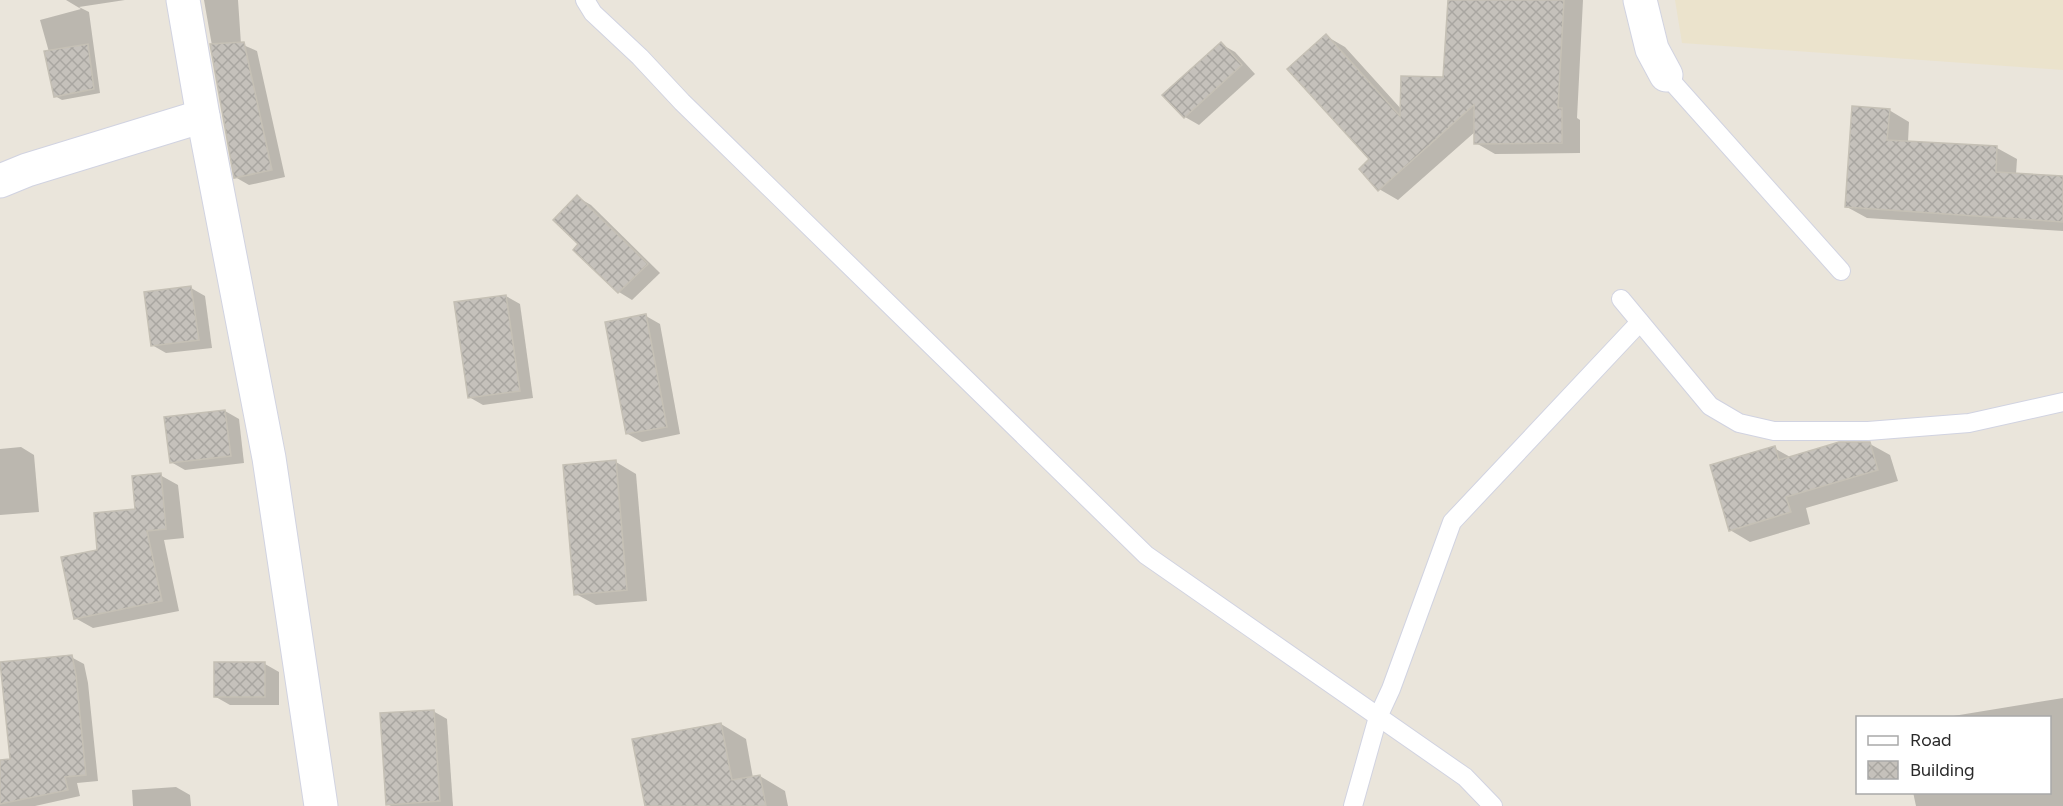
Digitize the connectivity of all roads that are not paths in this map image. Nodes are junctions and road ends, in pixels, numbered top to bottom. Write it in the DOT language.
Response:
graph roads {
  1 [pos="183,0"];
  2 [pos="585,0"];
  3 [pos="1640,0"];
  4 [pos="1666,75"];
  5 [pos="203,116"];
  6 [pos="0,181"];
  7 [pos="1841,271"];
  8 [pos="1621,299"];
  9 [pos="1640,322"];
  10 [pos="2063,402"];
  11 [pos="1378,717"];
  12 [pos="321,806"];
  13 [pos="1353,806"];
  14 [pos="1493,806"];
  1 -- 5 [label="street"];
  2 -- 11 [label="lane"];
  3 -- 4 [label="street"];
  4 -- 7 [label="lane"];
  5 -- 6 [label="street"];
  5 -- 12 [label="street"];
  8 -- 9 [label="lane"];
  9 -- 10 [label="lane"];
  9 -- 11 [label="lane"];
  11 -- 13 [label="lane"];
  11 -- 14 [label="lane"];
}
